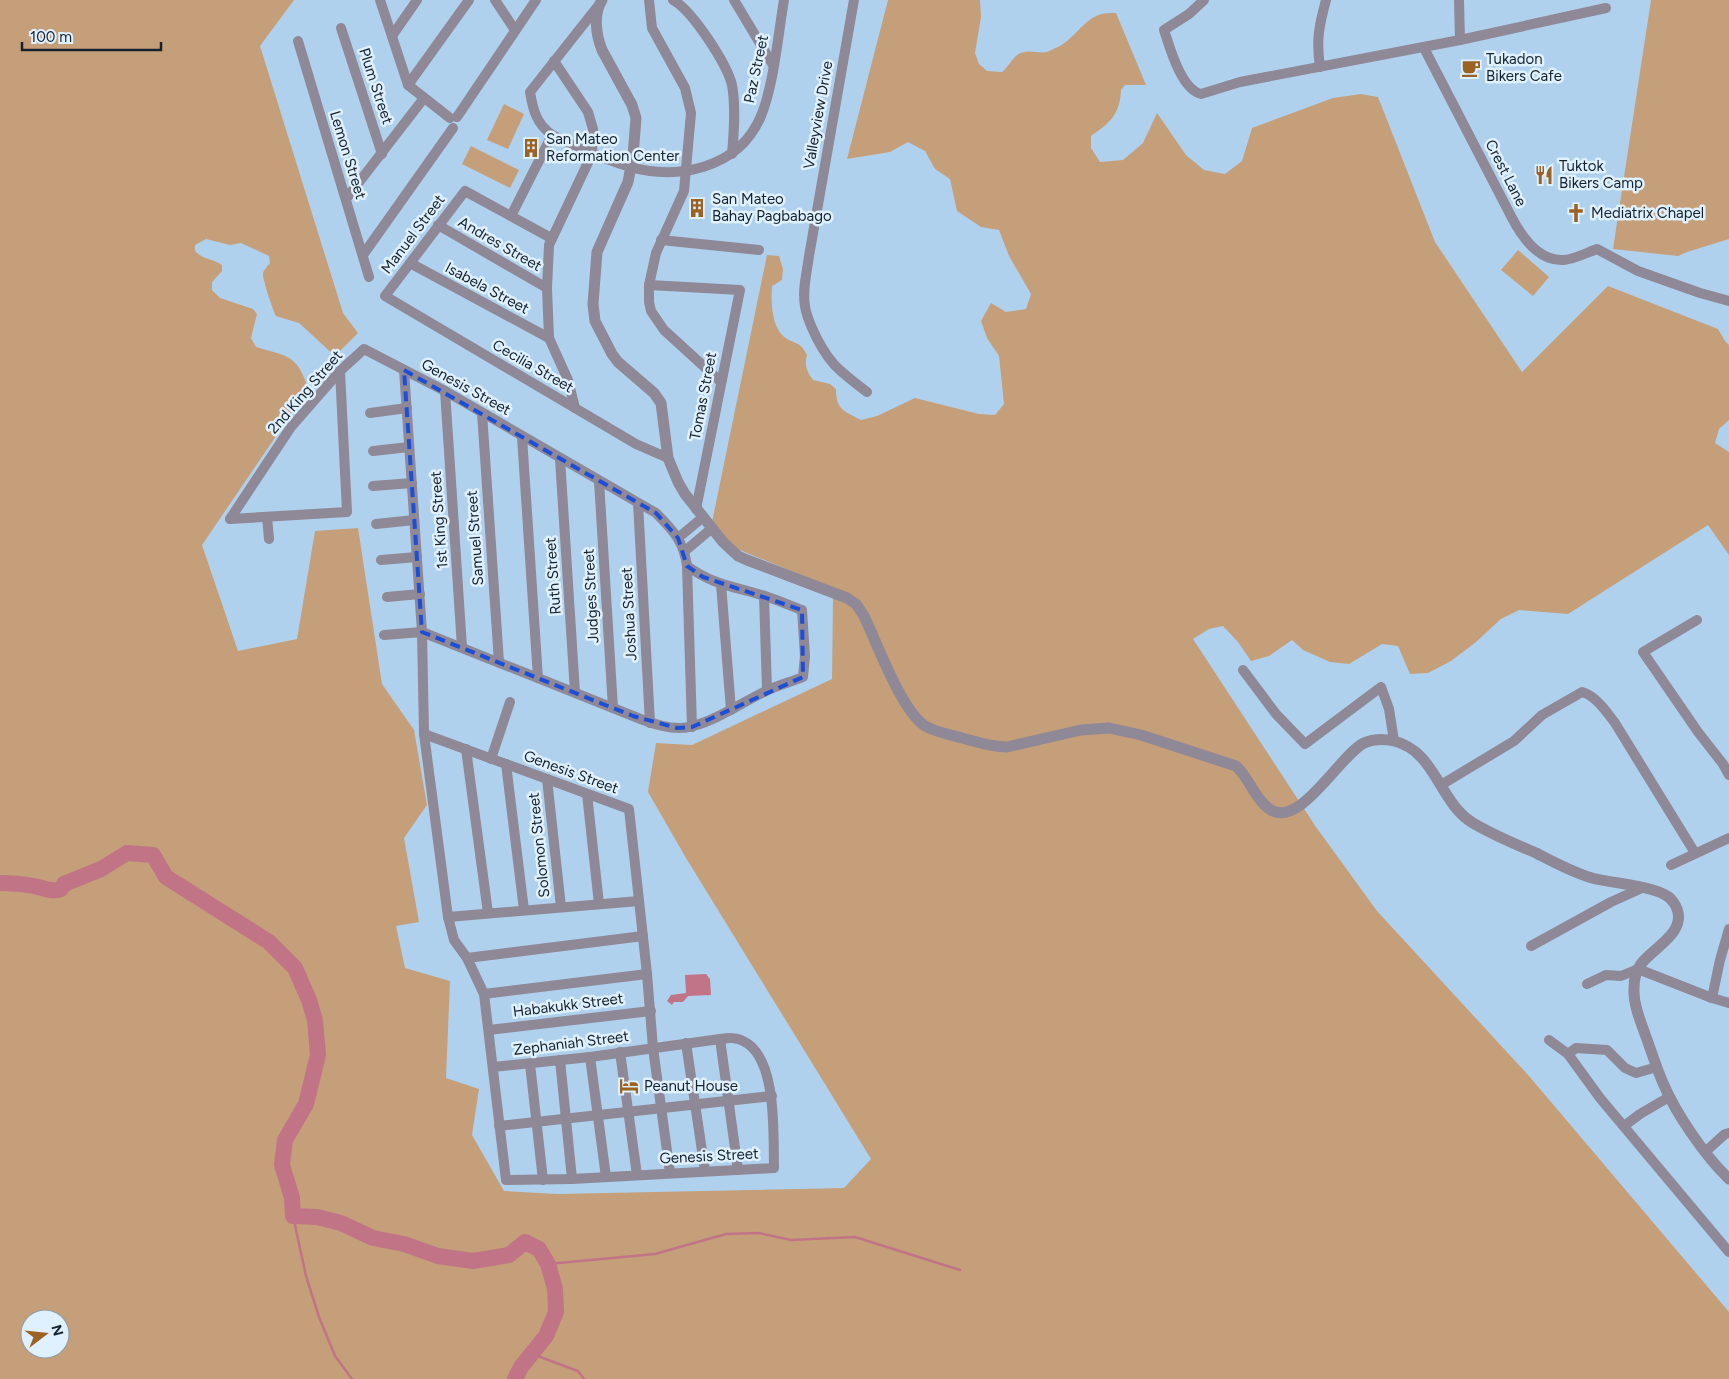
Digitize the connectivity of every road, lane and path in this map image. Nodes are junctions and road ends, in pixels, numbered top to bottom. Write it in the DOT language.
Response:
graph roads {
  1 [pos="380,0"];
  2 [pos="417,0"];
  3 [pos="469,0"];
  4 [pos="495,0"];
  5 [pos="536,0"];
  6 [pos="649,0"];
  7 [pos="673,0"];
  8 [pos="734,0"];
  9 [pos="784,0"];
  10 [pos="854,0"];
  11 [pos="1204,0"];
  12 [pos="1326,0"];
  13 [pos="1459,0"];
  14 [pos="600,3"];
  15 [pos="1606,8"];
  16 [pos="340,28"];
  17 [pos="515,30"];
  18 [pos="392,36"];
  19 [pos="1460,40"];
  20 [pos="298,41"];
  21 [pos="1424,48"];
  22 [pos="554,61"];
  23 [pos="774,65"];
  24 [pos="1320,67"];
  25 [pos="408,85"];
  26 [pos="424,98"];
  27 [pos="454,118"];
  28 [pos="552,136"];
  29 [pos="382,154"];
  30 [pos="592,154"];
  31 [pos="732,154"];
  32 [pos="632,167"];
  33 [pos="687,170"];
  34 [pos="346,199"];
  35 [pos="511,216"];
  36 [pos="438,225"];
  37 [pos="551,238"];
  38 [pos="660,240"];
  39 [pos="759,250"];
  40 [pos="363,255"];
  41 [pos="410,263"];
  42 [pos="370,277"];
  43 [pos="649,285"];
  44 [pos="547,288"];
  45 [pos="384,296"];
  46 [pos="1729,301"];
  47 [pos="549,338"];
  48 [pos="404,370"];
  49 [pos="340,371"];
  50 [pos="721,382"];
  51 [pos="445,391"];
  52 [pos="867,392"];
  53 [pos="407,408"];
  54 [pos="576,408"];
  55 [pos="370,412"];
  56 [pos="482,413"];
  57 [pos="522,437"];
  58 [pos="410,447"];
  59 [pos="373,451"];
  60 [pos="668,458"];
  61 [pos="560,459"];
  62 [pos="599,481"];
  63 [pos="412,482"];
  64 [pos="373,486"];
  65 [pos="638,503"];
  66 [pos="699,513"];
  67 [pos="266,517"];
  68 [pos="414,520"];
  69 [pos="376,524"];
  70 [pos="711,529"];
  71 [pos="678,538"];
  72 [pos="269,539"];
  73 [pos="685,551"];
  74 [pos="417,557"];
  75 [pos="381,560"];
  76 [pos="687,566"];
  77 [pos="721,584"];
  78 [pos="420,594"];
  79 [pos="764,596"];
  80 [pos="387,597"];
  81 [pos="1697,620"];
  82 [pos="422,632"];
  83 [pos="384,635"];
  84 [pos="462,647"];
  85 [pos="499,662"];
  86 [pos="1244,670"];
  87 [pos="538,678"];
  88 [pos="767,690"];
  89 [pos="575,692"];
  90 [pos="510,702"];
  91 [pos="613,708"];
  92 [pos="731,710"];
  93 [pos="650,723"];
  94 [pos="692,727"];
  95 [pos="424,734"];
  96 [pos="1394,741"];
  97 [pos="466,749"];
  98 [pos="492,759"];
  99 [pos="506,764"];
  100 [pos="1729,775"];
  101 [pos="547,779"];
  102 [pos="1441,785"];
  103 [pos="587,794"];
  104 [pos="1729,838"];
  105 [pos="1695,853"];
  106 [pos="1671,866"];
  107 [pos="1642,888"];
  108 [pos="639,901"];
  109 [pos="599,904"];
  110 [pos="561,907"];
  111 [pos="524,910"];
  112 [pos="488,913"];
  113 [pos="448,917"];
  114 [pos="1729,929"];
  115 [pos="643,936"];
  116 [pos="1530,946"];
  117 [pos="467,958"];
  118 [pos="1724,961"];
  119 [pos="1638,969"];
  120 [pos="647,974"];
  121 [pos="1587,984"];
  122 [pos="484,994"];
  123 [pos="1712,998"];
  124 [pos="1729,1003"];
  125 [pos="651,1011"];
  126 [pos="489,1030"];
  127 [pos="720,1039"];
  128 [pos="1549,1040"];
  129 [pos="686,1043"];
  130 [pos="653,1048"];
  131 [pos="620,1052"];
  132 [pos="1568,1054"];
  133 [pos="590,1057"];
  134 [pos="560,1060"];
  135 [pos="530,1064"];
  136 [pos="1657,1067"];
  137 [pos="493,1068"];
  138 [pos="772,1096"];
  139 [pos="1669,1097"];
  140 [pos="728,1101"];
  141 [pos="696,1105"];
  142 [pos="661,1109"];
  143 [pos="628,1112"];
  144 [pos="598,1116"];
  145 [pos="566,1119"];
  146 [pos="536,1122"];
  147 [pos="499,1126"];
  148 [pos="1624,1126"];
  149 [pos="1729,1133"];
  150 [pos="1705,1152"];
  151 [pos="738,1170"];
  152 [pos="706,1171"];
  153 [pos="670,1173"];
  154 [pos="637,1175"];
  155 [pos="606,1177"];
  156 [pos="572,1179"];
  157 [pos="1729,1179"];
  158 [pos="542,1180"];
  159 [pos="1729,1252"];
  1 -- 18 [label="street"];
  2 -- 18 [label="street"];
  3 -- 25 [label="street"];
  4 -- 17 [label="street"];
  5 -- 17 [label="street"];
  6 -- 33 [label="street"];
  7 -- 31 [label="street"];
  8 -- 23 [label="street"];
  9 -- 23 [label="street, Paz Street"];
  10 -- 52 [label="street, Valleyview Drive"];
  11 -- 24 [label="street"];
  12 -- 24 [label="street"];
  13 -- 19 [label="street"];
  14 -- 22 [label="street"];
  14 -- 32 [label="street"];
  15 -- 19 [label="street"];
  16 -- 29 [label="street, Plum Street"];
  17 -- 27 [label="street"];
  18 -- 25 [label="street"];
  19 -- 21 [label="street"];
  20 -- 34 [label="street, Lemon Street"];
  21 -- 24 [label="street"];
  21 -- 46 [label="street, Crest Lane"];
  22 -- 28 [label="street"];
  22 -- 30 [label="street"];
  23 -- 31 [label="street, Paz Street"];
  25 -- 26 [label="street"];
  26 -- 27 [label="street"];
  26 -- 29 [label="street"];
  27 -- 40 [label="street"];
  28 -- 30 [label="street, Paz Street"];
  28 -- 35 [label="street"];
  29 -- 34 [label="street"];
  30 -- 32 [label="street, Paz Street"];
  30 -- 37 [label="street"];
  31 -- 33 [label="street, Paz Street"];
  32 -- 33 [label="street, Paz Street"];
  32 -- 60 [label="street"];
  33 -- 38 [label="street"];
  34 -- 40 [label="street, Lemon Street"];
  35 -- 36 [label="street, Manuel Street"];
  35 -- 37 [label="street"];
  36 -- 41 [label="street, Manuel Street"];
  36 -- 44 [label="street, Andres Street"];
  37 -- 44 [label="street"];
  38 -- 39 [label="street"];
  38 -- 43 [label="street"];
  40 -- 42 [label="street, Lemon Street"];
  41 -- 45 [label="street, Manuel Street"];
  41 -- 47 [label="street, Isabela Street"];
  43 -- 50 [label="street"];
  43 -- 50 [label="street, Tomas Street"];
  44 -- 47 [label="street"];
  45 -- 54 [label="street, Cecilia Street"];
  47 -- 54 [label="street"];
  48 -- 49 [label="street, 2nd King Street"];
  48 -- 51 [label="street, Genesis Street"];
  48 -- 53 [label="street, Genesis Street"];
  49 -- 67 [label="street, 2nd King Street"];
  49 -- 67 [label="street"];
  50 -- 66 [label="street, Tomas Street"];
  51 -- 56 [label="street, Genesis Street"];
  51 -- 84 [label="street, 1st King Street"];
  53 -- 55 [label="street"];
  53 -- 58 [label="street, Genesis Street"];
  54 -- 60 [label="street, Cecilia Street"];
  56 -- 57 [label="street, Genesis Street"];
  56 -- 85 [label="street, Samuel Street"];
  57 -- 61 [label="street, Genesis Street"];
  57 -- 87 [label="street"];
  58 -- 59 [label="street"];
  58 -- 63 [label="street, Genesis Street"];
  60 -- 66 [label="street"];
  61 -- 62 [label="street, Genesis Street"];
  61 -- 89 [label="street, Ruth Street"];
  62 -- 65 [label="street, Genesis Street"];
  62 -- 91 [label="street, Judges Street"];
  63 -- 64 [label="street"];
  63 -- 68 [label="street, Genesis Street"];
  65 -- 71 [label="street, Genesis Street"];
  65 -- 93 [label="street, Joshua Street"];
  66 -- 70 [label="street"];
  66 -- 71 [label="street"];
  67 -- 72 [label="street"];
  68 -- 69 [label="street"];
  68 -- 74 [label="street, Genesis Street"];
  70 -- 73 [label="street"];
  70 -- 96 [label="street"];
  71 -- 73 [label="street, Genesis Street"];
  73 -- 76 [label="street, Genesis Street"];
  74 -- 75 [label="street"];
  74 -- 78 [label="street, Genesis Street"];
  76 -- 77 [label="street"];
  76 -- 94 [label="street, Genesis Street"];
  77 -- 79 [label="street"];
  77 -- 92 [label="street"];
  78 -- 80 [label="street"];
  78 -- 82 [label="street, Genesis Street"];
  79 -- 88 [label="street"];
  79 -- 88 [label="street"];
  81 -- 100 [label="street"];
  82 -- 83 [label="street"];
  82 -- 84 [label="street"];
  82 -- 95 [label="street, Genesis Street"];
  84 -- 85 [label="street"];
  85 -- 87 [label="street"];
  86 -- 96 [label="street"];
  87 -- 89 [label="street"];
  88 -- 92 [label="street"];
  89 -- 91 [label="street"];
  90 -- 98 [label="street"];
  91 -- 93 [label="street"];
  92 -- 94 [label="street"];
  93 -- 94 [label="street"];
  95 -- 97 [label="street, Genesis Street"];
  95 -- 113 [label="street, Genesis Street"];
  96 -- 102 [label="street"];
  97 -- 98 [label="street, Genesis Street"];
  97 -- 112 [label="street"];
  98 -- 99 [label="street, Genesis Street"];
  99 -- 101 [label="street, Genesis Street"];
  99 -- 111 [label="street"];
  101 -- 103 [label="street, Genesis Street"];
  101 -- 110 [label="street, Solomon Street"];
  102 -- 105 [label="street"];
  102 -- 107 [label="street"];
  103 -- 108 [label="street, Genesis Street"];
  103 -- 109 [label="street"];
  104 -- 105 [label="street"];
  105 -- 106 [label="street"];
  107 -- 116 [label="street"];
  107 -- 119 [label="street"];
  108 -- 109 [label="street"];
  108 -- 115 [label="street, Genesis Street"];
  109 -- 110 [label="street"];
  110 -- 111 [label="street"];
  111 -- 112 [label="street"];
  112 -- 113 [label="street"];
  113 -- 117 [label="street, Genesis Street"];
  114 -- 118 [label="street"];
  115 -- 117 [label="street"];
  115 -- 120 [label="street, Genesis Street"];
  117 -- 122 [label="street, Genesis Street"];
  118 -- 123 [label="street"];
  119 -- 121 [label="street"];
  119 -- 123 [label="street"];
  119 -- 136 [label="street"];
  120 -- 122 [label="street"];
  120 -- 125 [label="street, Genesis Street"];
  122 -- 126 [label="street, Genesis Street"];
  123 -- 124 [label="street"];
  125 -- 126 [label="street, Habakukk Street"];
  125 -- 130 [label="street, Genesis Street"];
  126 -- 137 [label="street, Genesis Street"];
  127 -- 129 [label="street, Genesis Street"];
  127 -- 138 [label="street, Genesis Street"];
  127 -- 140 [label="street"];
  128 -- 132 [label="street"];
  129 -- 130 [label="street, Genesis Street"];
  129 -- 141 [label="street"];
  130 -- 131 [label="street, Zephaniah Street"];
  130 -- 142 [label="street"];
  131 -- 133 [label="street, Zephaniah Street"];
  131 -- 143 [label="street"];
  132 -- 136 [label="street"];
  132 -- 148 [label="street"];
  133 -- 134 [label="street, Zephaniah Street"];
  133 -- 144 [label="street"];
  134 -- 135 [label="street, Zephaniah Street"];
  134 -- 145 [label="street"];
  135 -- 137 [label="street, Zephaniah Street"];
  135 -- 146 [label="street"];
  136 -- 139 [label="street"];
  137 -- 147 [label="street, Genesis Street"];
  138 -- 140 [label="street"];
  138 -- 151 [label="street, Genesis Street"];
  139 -- 148 [label="street"];
  139 -- 150 [label="street"];
  140 -- 141 [label="street"];
  140 -- 151 [label="street"];
  141 -- 142 [label="street"];
  141 -- 152 [label="street"];
  142 -- 143 [label="street"];
  142 -- 153 [label="street"];
  143 -- 144 [label="street"];
  143 -- 154 [label="street"];
  144 -- 145 [label="street"];
  144 -- 155 [label="street"];
  145 -- 146 [label="street"];
  145 -- 156 [label="street"];
  146 -- 147 [label="street"];
  146 -- 158 [label="street"];
  147 -- 158 [label="street, Genesis Street"];
  148 -- 159 [label="street"];
  149 -- 150 [label="street"];
  150 -- 157 [label="street"];
  151 -- 152 [label="street, Genesis Street"];
  152 -- 153 [label="street, Genesis Street"];
  153 -- 154 [label="street, Genesis Street"];
  154 -- 155 [label="street, Genesis Street"];
  155 -- 156 [label="street, Genesis Street"];
  156 -- 158 [label="street, Genesis Street"];
}
